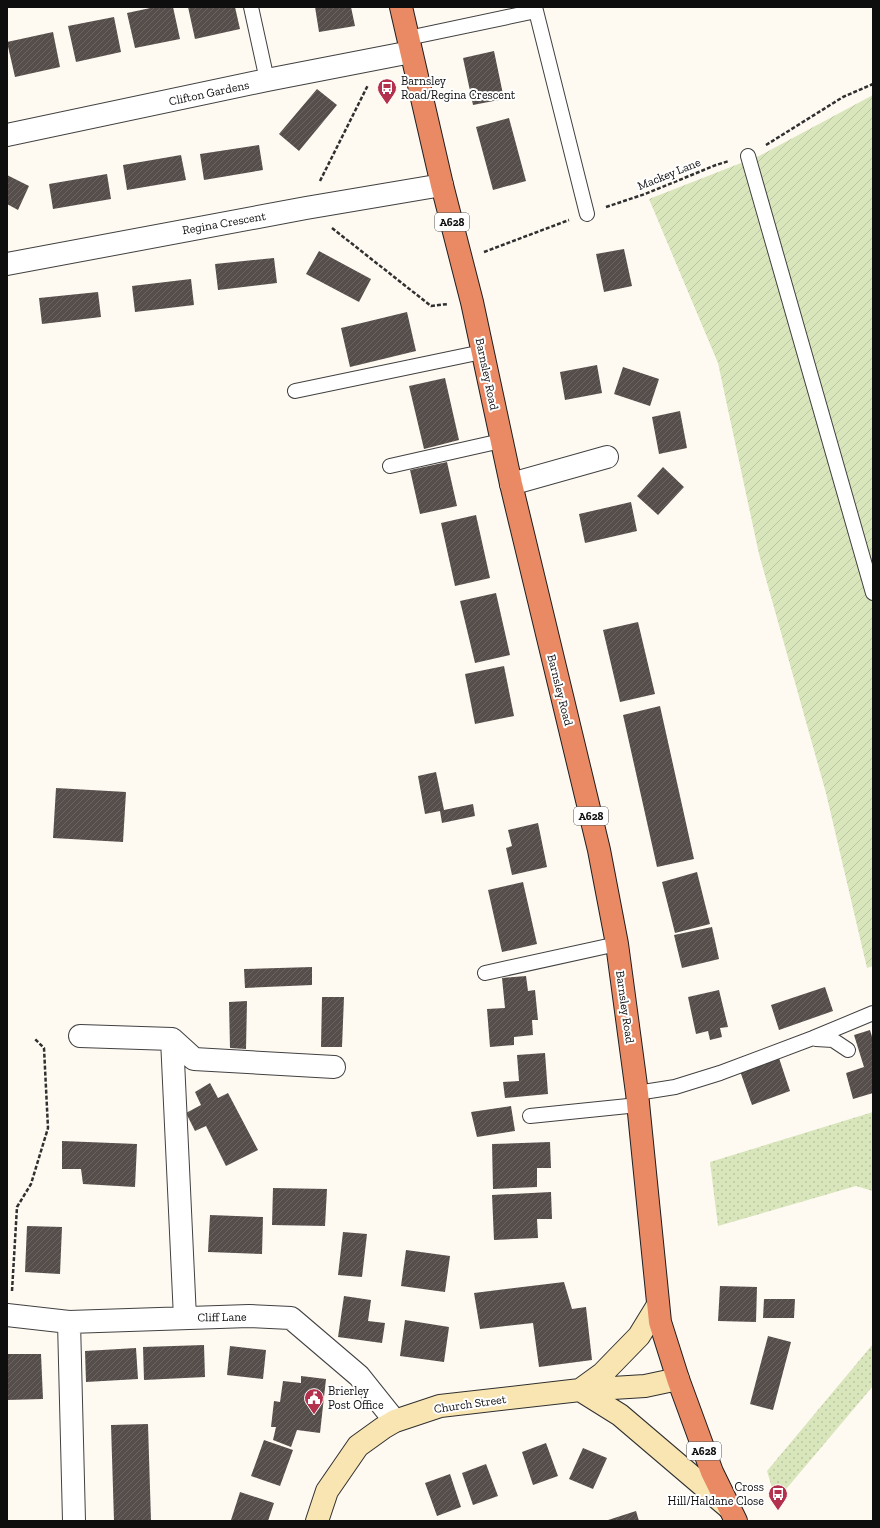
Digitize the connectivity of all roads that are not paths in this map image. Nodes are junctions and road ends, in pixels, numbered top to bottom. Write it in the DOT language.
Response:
graph roads {
  1 [pos="251,7"];
  2 [pos="401,7"];
  3 [pos="536,9"];
  4 [pos="409,45"];
  5 [pos="267,80"];
  6 [pos="7,135"];
  7 [pos="748,156"];
  8 [pos="442,185"];
  9 [pos="586,214"];
  10 [pos="7,264"];
  11 [pos="482,352"];
  12 [pos="295,391"];
  13 [pos="501,441"];
  14 [pos="607,457"];
  15 [pos="390,466"];
  16 [pos="511,484"];
  17 [pos="873,592"];
  18 [pos="617,944"];
  19 [pos="485,973"];
  20 [pos="873,1013"];
  21 [pos="80,1036"];
  22 [pos="813,1038"];
  23 [pos="172,1039"];
  24 [pos="848,1050"];
  25 [pos="334,1067"];
  26 [pos="637,1099"];
  27 [pos="530,1116"];
  28 [pos="658,1305"];
  29 [pos="8,1315"];
  30 [pos="185,1318"];
  31 [pos="70,1322"];
  32 [pos="678,1379"];
  33 [pos="580,1390"];
  34 [pos="395,1421"];
  35 [pos="732,1514"];
  36 [pos="74,1521"];
  37 [pos="316,1521"];
  1 -- 5 [label="lane"];
  2 -- 4 [label="highway, Barnsley Road / A628"];
  3 -- 4 [label="lane"];
  3 -- 9 [label="lane"];
  4 -- 5 [label="street, Clifton Gardens"];
  4 -- 8 [label="highway, Barnsley Road / A628"];
  5 -- 6 [label="street, Clifton Gardens"];
  7 -- 17 [label="lane"];
  8 -- 10 [label="street, Regina Crescent"];
  8 -- 11 [label="highway, Barnsley Road / A628"];
  11 -- 12 [label="lane"];
  11 -- 13 [label="highway, Barnsley Road / A628"];
  13 -- 15 [label="lane"];
  13 -- 16 [label="highway, Barnsley Road / A628"];
  14 -- 16 [label="street"];
  16 -- 18 [label="highway, Barnsley Road / A628"];
  18 -- 19 [label="lane"];
  18 -- 26 [label="highway, Barnsley Road / A628"];
  20 -- 22 [label="lane"];
  21 -- 23 [label="street"];
  22 -- 24 [label="lane"];
  22 -- 26 [label="lane"];
  23 -- 25 [label="street"];
  23 -- 30 [label="street"];
  26 -- 27 [label="lane"];
  26 -- 28 [label="highway, Barnsley Road / A628"];
  28 -- 32 [label="highway, Barnsley Road / A628"];
  28 -- 33 [label="street"];
  29 -- 31 [label="street, Cliff Lane"];
  30 -- 31 [label="street, Cliff Lane"];
  30 -- 34 [label="street, Cliff Lane"];
  31 -- 36 [label="street"];
  32 -- 33 [label="street, Church Street"];
  32 -- 35 [label="highway, A628"];
  33 -- 34 [label="street, Church Street"];
  33 -- 35 [label="street"];
  34 -- 37 [label="street, Church Street"];
}
